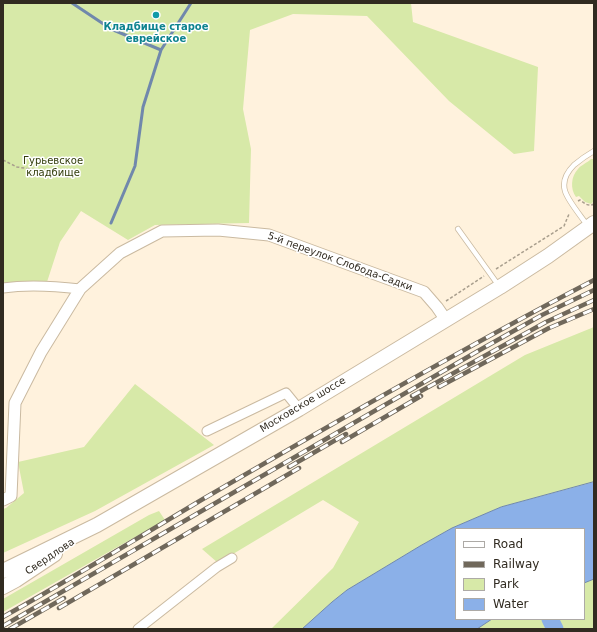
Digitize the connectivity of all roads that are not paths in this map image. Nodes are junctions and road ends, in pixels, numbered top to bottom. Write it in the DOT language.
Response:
graph roads {
  1 [pos="594,151"];
  2 [pos="591,225"];
  3 [pos="458,229"];
  4 [pos="500,287"];
  5 [pos="3,288"];
  6 [pos="80,289"];
  7 [pos="446,320"];
  8 [pos="299,409"];
  9 [pos="207,431"];
  10 [pos="7,498"];
  11 [pos="96,525"];
  12 [pos="232,558"];
  13 [pos="3,571"];
  14 [pos="3,587"];
  15 [pos="138,629"];
  1 -- 2 [label="lane"];
  2 -- 4 [label="main road, Московское шоссе"];
  3 -- 4 [label="lane"];
  4 -- 7 [label="main road, Московское шоссе"];
  5 -- 6 [label="street"];
  6 -- 7 [label="street, 5-й переулок Слобода-Садки"];
  6 -- 10 [label="street, 5-й переулок Слобода-Садки"];
  7 -- 8 [label="main road, Московское шоссе"];
  8 -- 9 [label="street"];
  8 -- 11 [label="main road, Московское шоссе"];
  11 -- 13 [label="main road, Московское шоссе"];
  11 -- 14 [label="main road, Свердлова"];
  12 -- 15 [label="street"];
}
